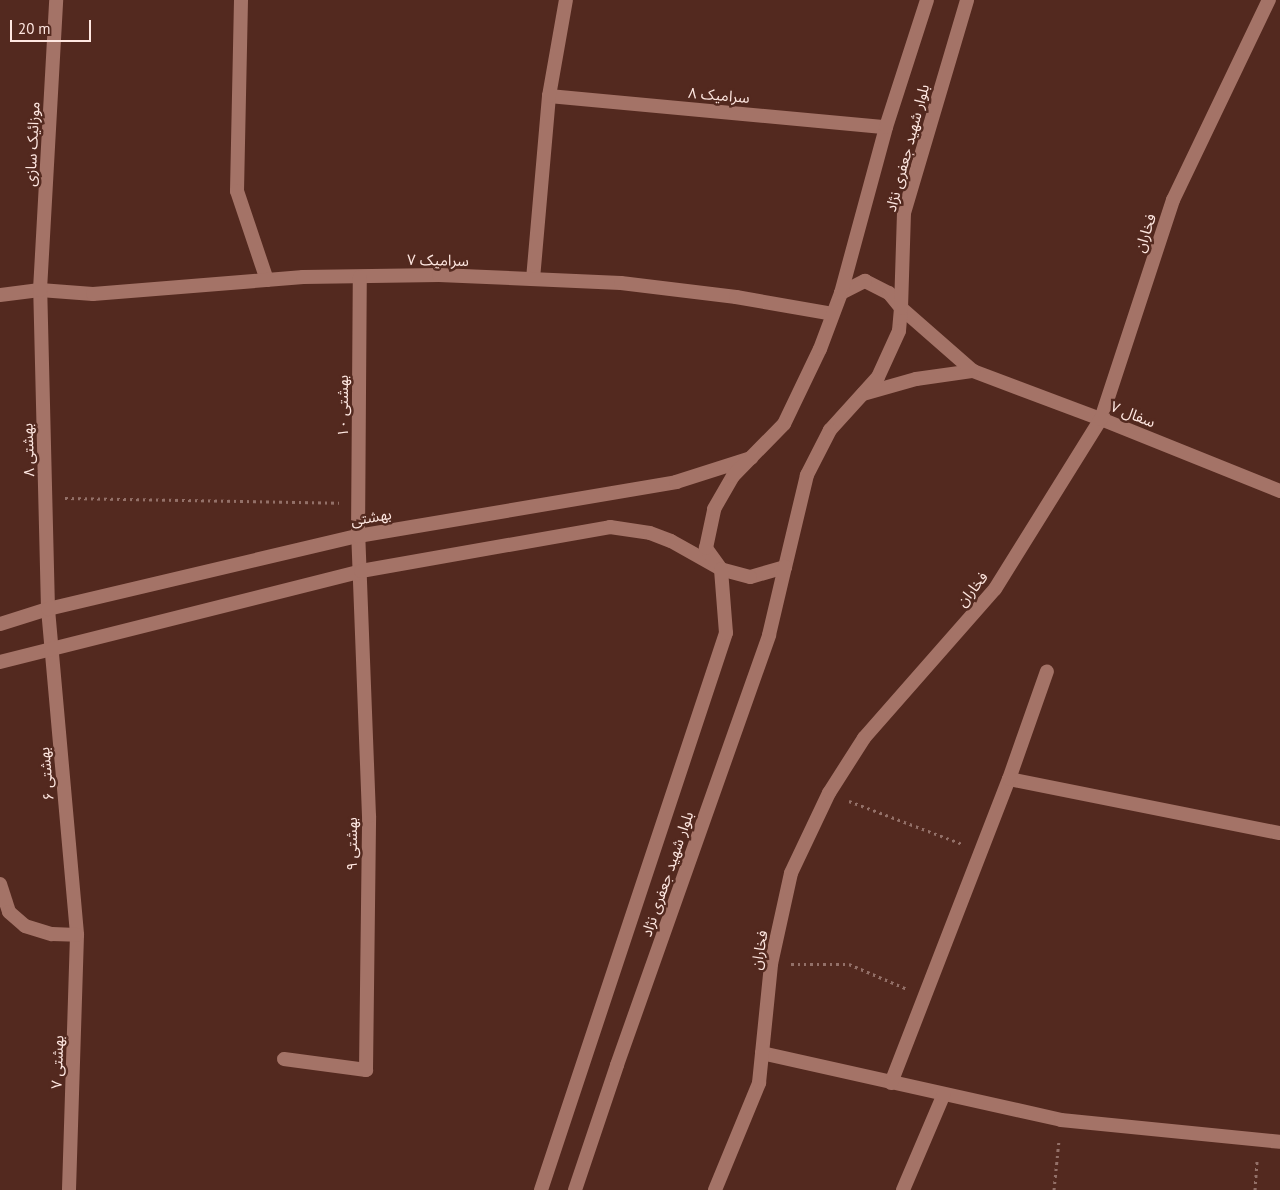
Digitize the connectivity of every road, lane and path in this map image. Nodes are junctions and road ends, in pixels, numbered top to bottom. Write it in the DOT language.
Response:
graph roads {
  1 [pos="56,0"];
  2 [pos="241,0"];
  3 [pos="566,0"];
  4 [pos="927,0"];
  5 [pos="966,0"];
  6 [pos="1269,0"];
  7 [pos="549,96"];
  8 [pos="886,127"];
  9 [pos="360,276"];
  10 [pos="533,279"];
  11 [pos="267,280"];
  12 [pos="40,290"];
  13 [pos="841,293"];
  14 [pos="0,296"];
  15 [pos="901,308"];
  16 [pos="833,314"];
  17 [pos="973,371"];
  18 [pos="863,394"];
  19 [pos="1100,419"];
  20 [pos="751,458"];
  21 [pos="1280,489"];
  22 [pos="46,497"];
  23 [pos="360,503"];
  24 [pos="358,536"];
  25 [pos="785,567"];
  26 [pos="720,569"];
  27 [pos="361,571"];
  28 [pos="48,609"];
  29 [pos="0,624"];
  30 [pos="52,650"];
  31 [pos="0,662"];
  32 [pos="1047,671"];
  33 [pos="1009,779"];
  34 [pos="829,793"];
  35 [pos="1280,833"];
  36 [pos="979,850"];
  37 [pos="0,884"];
  38 [pos="77,935"];
  39 [pos="771,964"];
  40 [pos="924,996"];
  41 [pos="762,1053"];
  42 [pos="284,1059"];
  43 [pos="891,1083"];
  44 [pos="944,1094"];
  45 [pos="1061,1120"];
  46 [pos="1259,1140"];
  47 [pos="1280,1142"];
  48 [pos="70,1190"];
  49 [pos="541,1190"];
  50 [pos="575,1190"];
  51 [pos="715,1190"];
  52 [pos="903,1190"];
  53 [pos="1054,1190"];
  54 [pos="1255,1190"];
  1 -- 12 [label="street, موزائیک سازی"];
  2 -- 11 [label="street"];
  3 -- 7 [label="street"];
  4 -- 8 [label="street, بلوار شهید جعفری نژاد"];
  5 -- 15 [label="street, بلوار شهید جعفری نژاد"];
  6 -- 19 [label="street, فخاران"];
  7 -- 8 [label="street, سرامیک ۸"];
  7 -- 10 [label="street"];
  8 -- 13 [label="street, بلوار شهید جعفری نژاد"];
  9 -- 10 [label="street, سرامیک ۷"];
  9 -- 11 [label="street, سرامیک ۷"];
  9 -- 23 [label="street, بهشتی ۱۰"];
  10 -- 16 [label="street, سرامیک ۷"];
  11 -- 12 [label="street, سرامیک ۷"];
  12 -- 14 [label="street, سرامیک ۷"];
  12 -- 22 [label="street, بهشتی ۸"];
  13 -- 15 [label="street"];
  13 -- 16 [label="street, بلوار شهید جعفری نژاد"];
  15 -- 17 [label="street"];
  15 -- 18 [label="street, بلوار شهید جعفری نژاد"];
  16 -- 20 [label="street, بلوار شهید جعفری نژاد"];
  17 -- 18 [label="street"];
  17 -- 19 [label="street, سفال ۷"];
  18 -- 25 [label="street, بلوار شهید جعفری نژاد"];
  19 -- 21 [label="street, سفال ۷"];
  19 -- 34 [label="street, فخاران"];
  20 -- 24 [label="street, بهشتی"];
  20 -- 26 [label="street, بلوار شهید جعفری نژاد"];
  22 -- 23 [label="path"];
  22 -- 28 [label="street, بهشتی ۸"];
  23 -- 24 [label="street, بهشتی ۱۰"];
  24 -- 27 [label="street, بهشتی ۹"];
  24 -- 28 [label="street, بهشتی"];
  25 -- 26 [label="street"];
  25 -- 50 [label="street, بلوار شهید جعفری نژاد"];
  26 -- 27 [label="street"];
  26 -- 49 [label="street, بلوار شهید جعفری نژاد"];
  27 -- 30 [label="street"];
  27 -- 42 [label="street, بهشتی ۹"];
  28 -- 29 [label="street, بهشتی"];
  28 -- 30 [label="street, بهشتی ۶"];
  30 -- 31 [label="street"];
  30 -- 38 [label="street, بهشتی ۶"];
  32 -- 33 [label="street"];
  33 -- 35 [label="street"];
  33 -- 36 [label="street"];
  34 -- 36 [label="path"];
  34 -- 39 [label="street, فخاران"];
  36 -- 40 [label="street"];
  37 -- 38 [label="street"];
  38 -- 48 [label="street, بهشتی ۷"];
  39 -- 40 [label="path"];
  39 -- 41 [label="street, فخاران"];
  40 -- 43 [label="street"];
  41 -- 43 [label="street"];
  41 -- 51 [label="street, فخاران"];
  43 -- 44 [label="street"];
  44 -- 45 [label="street"];
  44 -- 52 [label="street"];
  45 -- 46 [label="street"];
  45 -- 53 [label="path"];
  46 -- 47 [label="street"];
  46 -- 54 [label="path"];
}
